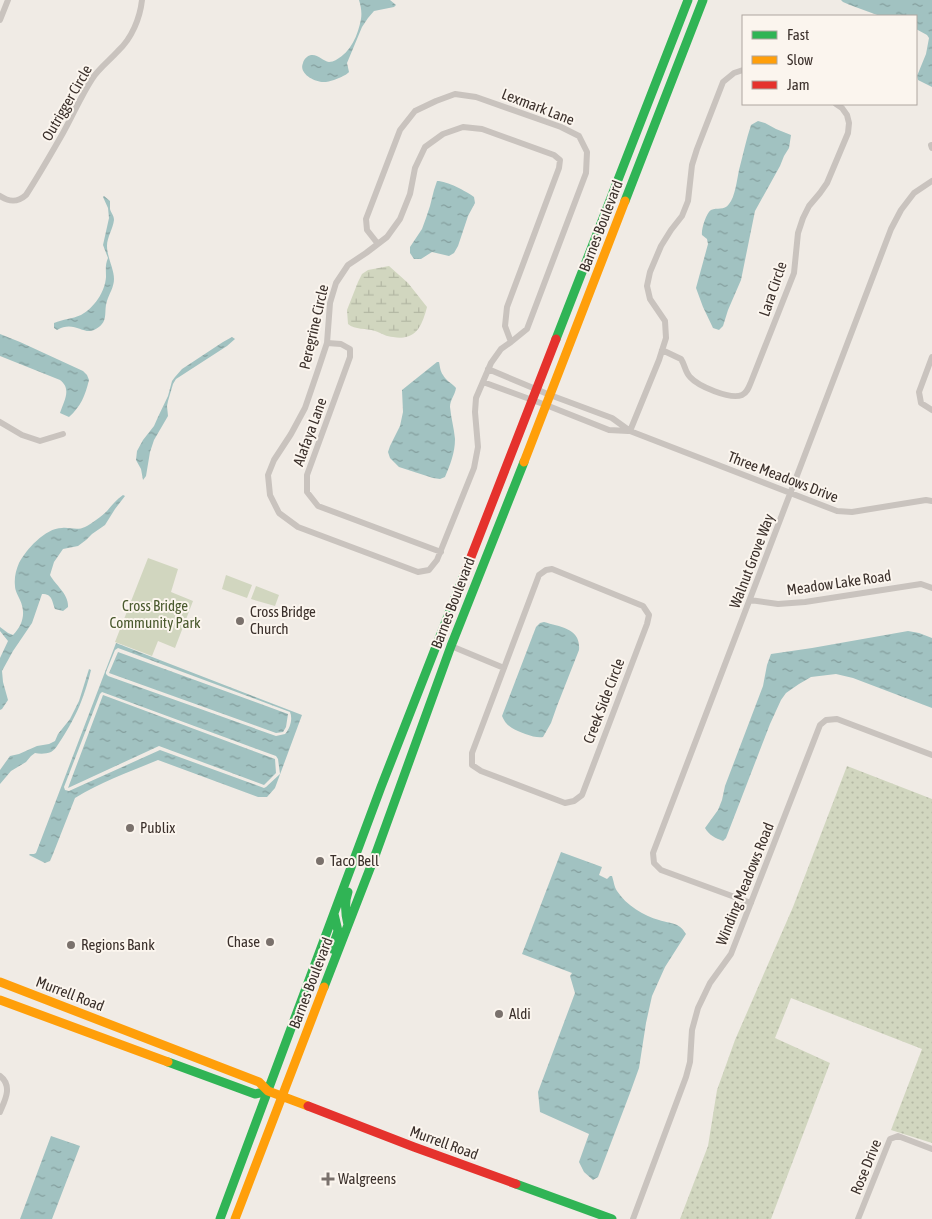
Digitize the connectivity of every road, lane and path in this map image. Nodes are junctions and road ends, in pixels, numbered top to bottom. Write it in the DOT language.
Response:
graph roads {
  1 [pos="8,0"];
  2 [pos="142,0"];
  3 [pos="688,0"];
  4 [pos="697,0"];
  5 [pos="703,0"];
  6 [pos="0,20"];
  7 [pos="689,36"];
  8 [pos="742,70"];
  9 [pos="838,105"];
  10 [pos="932,181"];
  11 [pos="0,196"];
  12 [pos="378,244"];
  13 [pos="511,342"];
  14 [pos="326,343"];
  15 [pos="662,350"];
  16 [pos="932,357"];
  17 [pos="488,369"];
  18 [pos="483,382"];
  19 [pos="537,389"];
  20 [pos="550,395"];
  21 [pos="533,400"];
  22 [pos="546,405"];
  23 [pos="932,410"];
  24 [pos="0,422"];
  25 [pos="630,431"];
  26 [pos="63,434"];
  27 [pos="791,494"];
  28 [pos="932,501"];
  29 [pos="479,536"];
  30 [pos="441,552"];
  31 [pos="932,588"];
  32 [pos="750,600"];
  33 [pos="446,619"];
  34 [pos="447,635"];
  35 [pos="451,646"];
  36 [pos="504,668"];
  37 [pos="932,755"];
  38 [pos="367,826"];
  39 [pos="751,903"];
  40 [pos="334,914"];
  41 [pos="348,925"];
  42 [pos="0,982"];
  43 [pos="0,1000"];
  44 [pos="302,1044"];
  45 [pos="0,1076"];
  46 [pos="268,1091"];
  47 [pos="282,1096"];
  48 [pos="0,1112"];
  49 [pos="932,1149"];
  50 [pos="220,1219"];
  51 [pos="235,1219"];
  52 [pos="612,1219"];
  53 [pos="633,1219"];
  54 [pos="858,1219"];
  1 -- 6 [label="street"];
  2 -- 11 [label="street, Outrigger Circle"];
  3 -- 19 [label="main road, Barnes Boulevard"];
  4 -- 7 [label="main road"];
  5 -- 7 [label="main road, Barnes Boulevard"];
  7 -- 20 [label="main road, Barnes Boulevard"];
  8 -- 15 [label="street"];
  9 -- 15 [label="street, Lara Circle"];
  10 -- 27 [label="street, Walnut Grove Way"];
  12 -- 13 [label="street, Peregrine Circle"];
  12 -- 13 [label="street, Lexmark Lane"];
  12 -- 14 [label="street, Peregrine Circle"];
  13 -- 17 [label="street, Peregrine Circle"];
  14 -- 30 [label="street, Alafaya Lane"];
  14 -- 30 [label="street, Peregrine Circle"];
  15 -- 25 [label="street"];
  16 -- 23 [label="street"];
  17 -- 18 [label="street, Peregrine Circle"];
  17 -- 19 [label="street"];
  18 -- 21 [label="street"];
  18 -- 30 [label="street, Peregrine Circle"];
  19 -- 20 [label="street, Three Meadows Drive"];
  19 -- 21 [label="main road, Barnes Boulevard"];
  20 -- 22 [label="main road, Barnes Boulevard"];
  20 -- 25 [label="street, Three Meadows Drive"];
  21 -- 22 [label="street, Three Meadows Drive"];
  21 -- 29 [label="main road, Barnes Boulevard"];
  22 -- 25 [label="street, Three Meadows Drive"];
  22 -- 35 [label="main road, Barnes Boulevard"];
  24 -- 26 [label="street"];
  25 -- 27 [label="street, Three Meadows Drive"];
  27 -- 28 [label="street, Three Meadows Drive"];
  27 -- 32 [label="street, Walnut Grove Way"];
  29 -- 33 [label="main road, Barnes Boulevard"];
  29 -- 34 [label="main road"];
  31 -- 32 [label="street, Meadow Lake Road"];
  32 -- 39 [label="street, Walnut Grove Way"];
  33 -- 34 [label="main road"];
  33 -- 38 [label="main road, Barnes Boulevard"];
  34 -- 35 [label="main road"];
  35 -- 36 [label="street"];
  35 -- 41 [label="main road, Barnes Boulevard"];
  36 -- 36 [label="street, Creek Side Circle"];
  37 -- 39 [label="street, Winding Meadows Road"];
  38 -- 40 [label="main road, Barnes Boulevard"];
  38 -- 41 [label="main road"];
  39 -- 53 [label="street, Winding Meadows Road"];
  40 -- 44 [label="main road"];
  40 -- 46 [label="main road, Barnes Boulevard"];
  41 -- 44 [label="main road, Barnes Boulevard"];
  42 -- 46 [label="main road, Murrell Road"];
  43 -- 46 [label="main road, Murrell Road"];
  44 -- 47 [label="main road, Barnes Boulevard"];
  45 -- 48 [label="street"];
  46 -- 47 [label="main road, Murrell Road"];
  46 -- 50 [label="main road, Barnes Boulevard"];
  47 -- 51 [label="main road, Barnes Boulevard"];
  47 -- 52 [label="main road, Murrell Road"];
  49 -- 54 [label="street, Rose Drive"];
}
